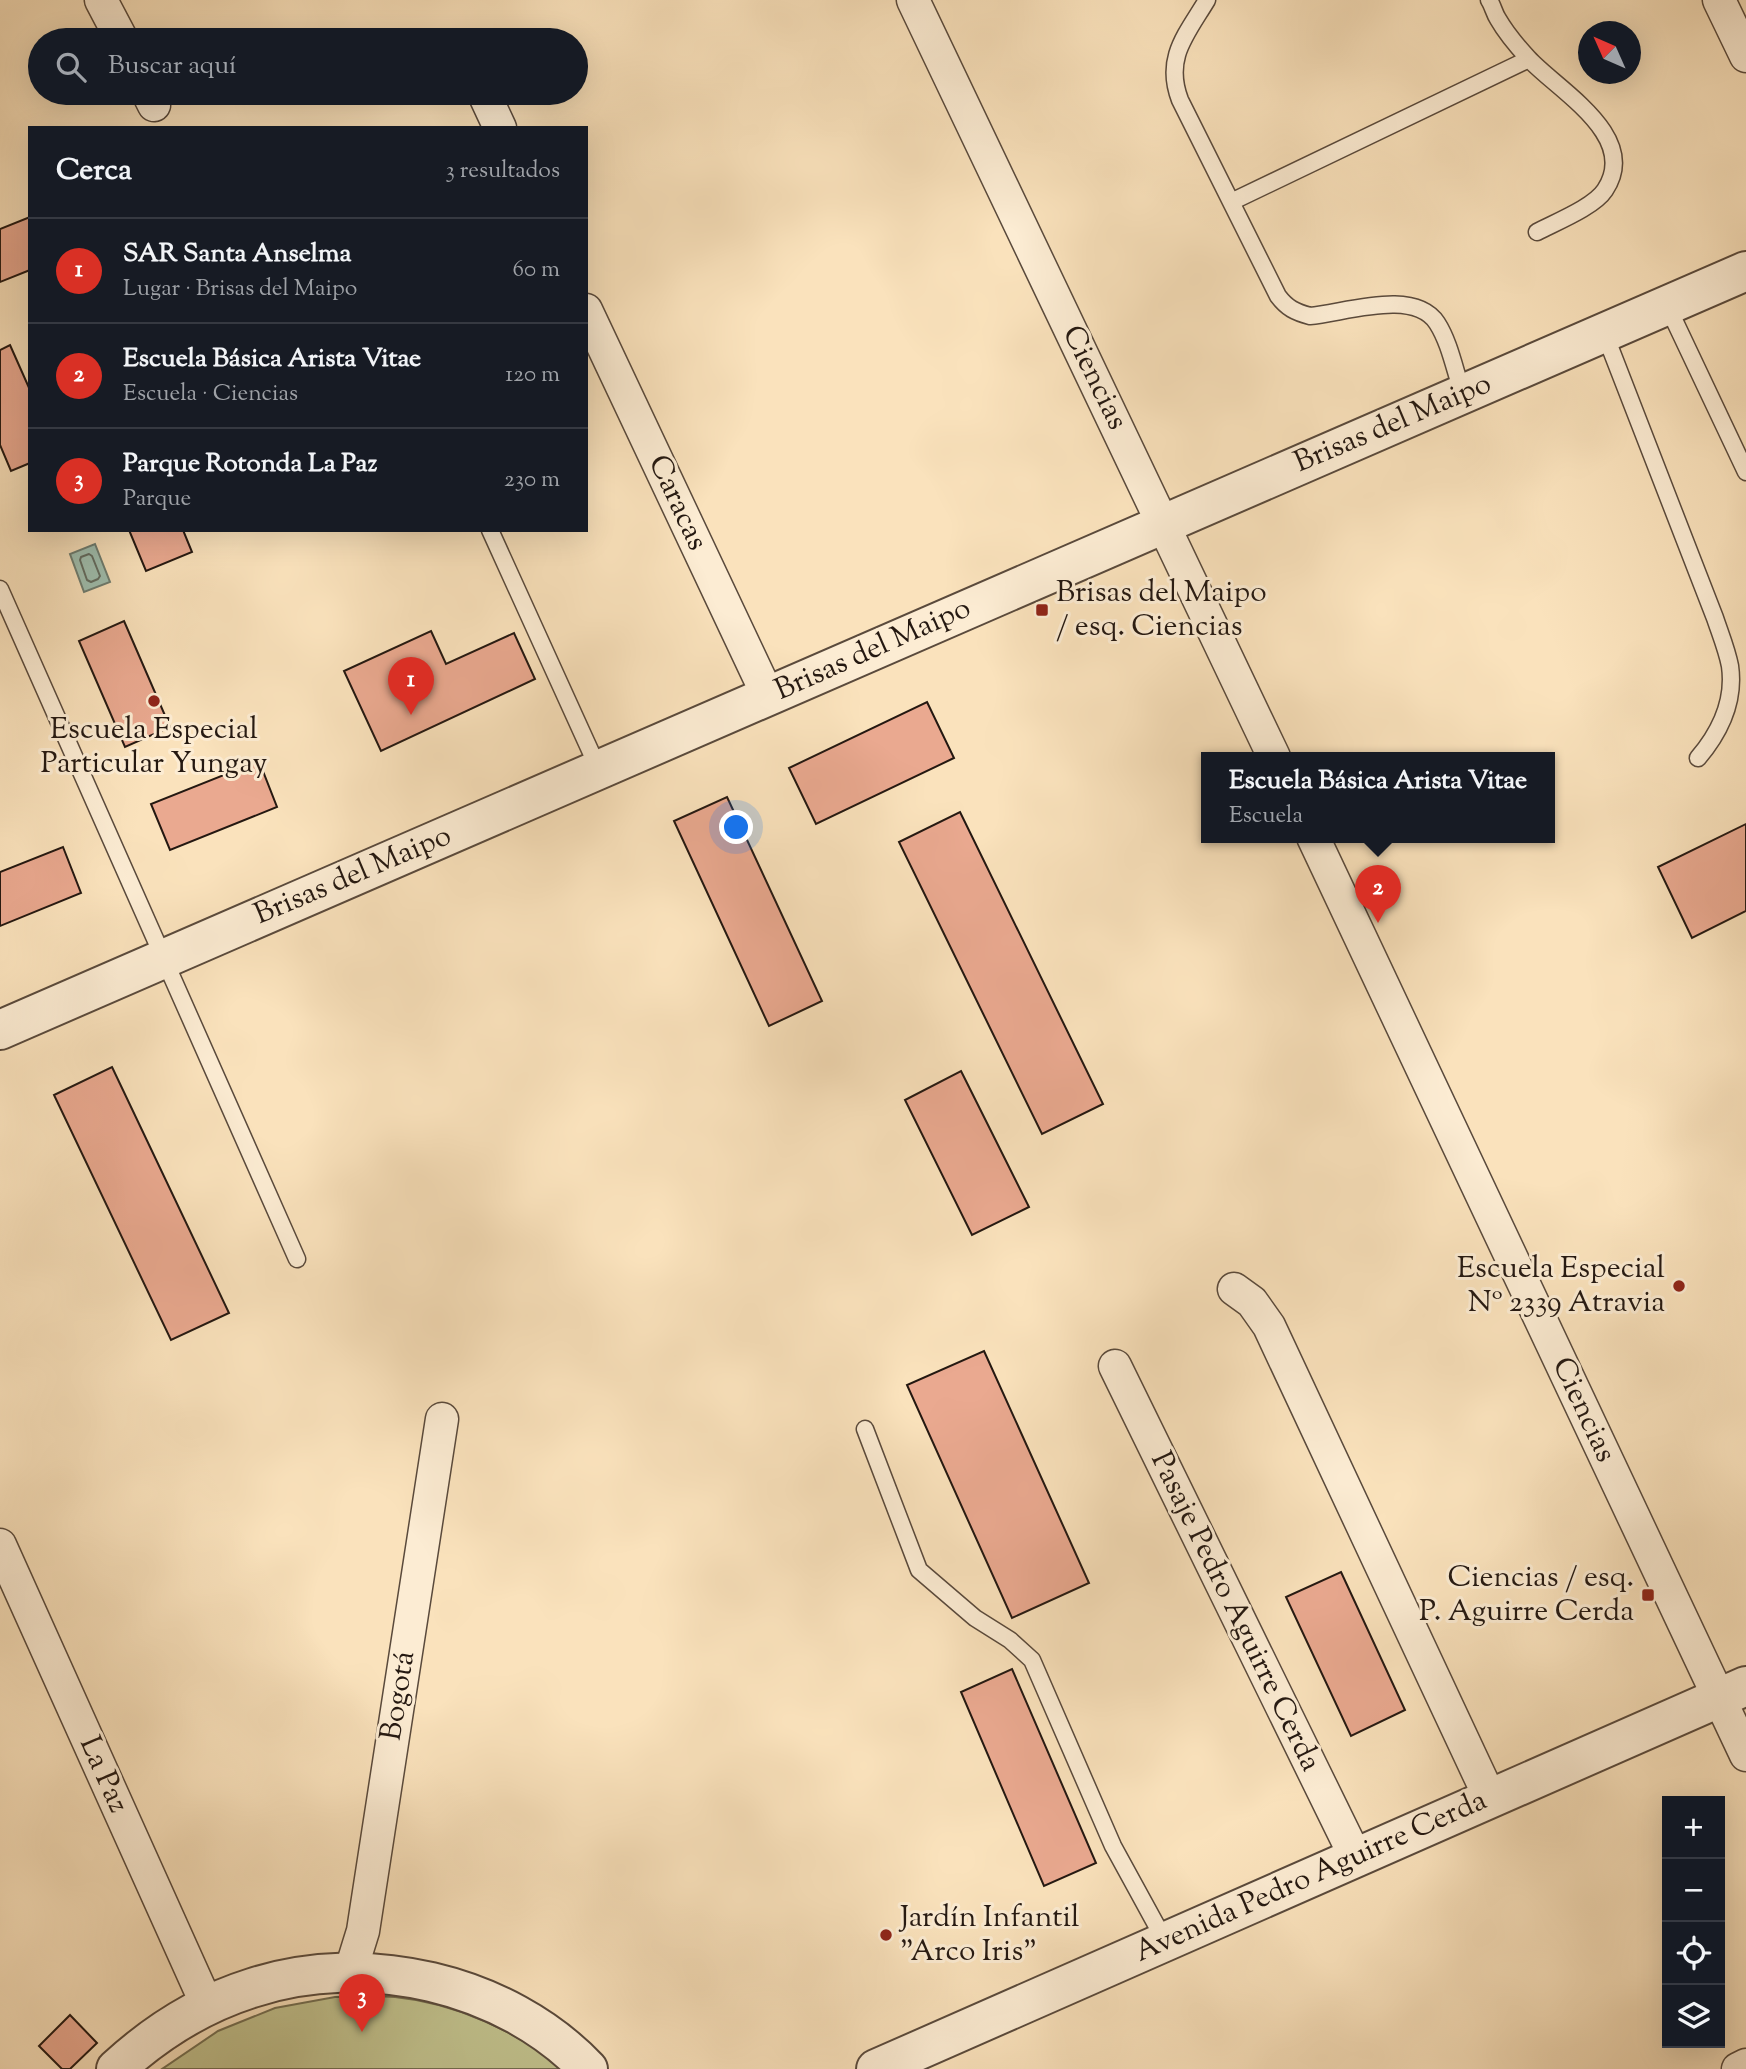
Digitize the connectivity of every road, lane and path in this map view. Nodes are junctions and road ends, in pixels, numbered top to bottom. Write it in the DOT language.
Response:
graph roads {
  1 [pos="102,0"];
  2 [pos="913,0"];
  3 [pos="1207,0"];
  4 [pos="1489,0"];
  5 [pos="1719,0"];
  6 [pos="116,28"];
  7 [pos="1746,56"];
  8 [pos="1529,59"];
  9 [pos="489,105"];
  10 [pos="499,126"];
  11 [pos="1231,202"];
  12 [pos="1537,232"];
  13 [pos="1746,271"];
  14 [pos="1667,305"];
  15 [pos="588,314"];
  16 [pos="1604,332"];
  17 [pos="1463,394"];
  18 [pos="1746,472"];
  19 [pos="1164,523"];
  20 [pos="491,532"];
  21 [pos="0,589"];
  22 [pos="768,696"];
  23 [pos="1273,752"];
  24 [pos="1698,758"];
  25 [pos="598,770"];
  26 [pos="1315,843"];
  27 [pos="163,959"];
  28 [pos="0,1030"];
  29 [pos="297,1259"];
  30 [pos="1234,1289"];
  31 [pos="1115,1366"];
  32 [pos="442,1419"];
  33 [pos="865,1429"];
  34 [pos="0,1545"];
  35 [pos="1732,1692"];
  36 [pos="1746,1755"];
  37 [pos="1490,1798"];
  38 [pos="1356,1858"];
  39 [pos="1165,1941"];
  40 [pos="350,1973"];
  41 [pos="207,2005"];
  42 [pos="1746,2066"];
  43 [pos="116,2069"];
  44 [pos="588,2069"];
  45 [pos="876,2069"];
  46 [pos="1738,2069"];
  1 -- 6 [label="street"];
  2 -- 19 [label="street, Ciencias"];
  3 -- 11 [label="lane"];
  4 -- 8 [label="lane"];
  5 -- 7 [label="street"];
  8 -- 11 [label="lane"];
  8 -- 12 [label="lane"];
  9 -- 10 [label="street"];
  11 -- 17 [label="lane"];
  13 -- 14 [label="street, Brisas del Maipo"];
  14 -- 16 [label="street, Brisas del Maipo"];
  14 -- 18 [label="lane"];
  15 -- 22 [label="street, Caracas"];
  16 -- 17 [label="street, Brisas del Maipo"];
  16 -- 24 [label="lane"];
  17 -- 19 [label="street, Brisas del Maipo"];
  19 -- 22 [label="street, Brisas del Maipo"];
  19 -- 23 [label="street, Ciencias"];
  20 -- 25 [label="lane"];
  21 -- 27 [label="lane"];
  22 -- 25 [label="street, Brisas del Maipo"];
  25 -- 27 [label="street, Brisas del Maipo"];
  26 -- 35 [label="street, Ciencias"];
  27 -- 28 [label="street, Brisas del Maipo"];
  27 -- 29 [label="lane"];
  30 -- 37 [label="street"];
  31 -- 38 [label="street, Pasaje Pedro Aguirre Cerda"];
  32 -- 40 [label="street, Bogotá"];
  33 -- 39 [label="lane"];
  34 -- 41 [label="street, La Paz"];
  35 -- 36 [label="street, Ciencias"];
  35 -- 37 [label="street, Avenida Pedro Aguirre Cerda"];
  37 -- 38 [label="street, Avenida Pedro Aguirre Cerda"];
  38 -- 39 [label="street, Avenida Pedro Aguirre Cerda"];
  39 -- 45 [label="street, Avenida Pedro Aguirre Cerda"];
  40 -- 41 [label="street"];
  40 -- 44 [label="street"];
  41 -- 43 [label="street"];
  42 -- 46 [label="street"];
}
